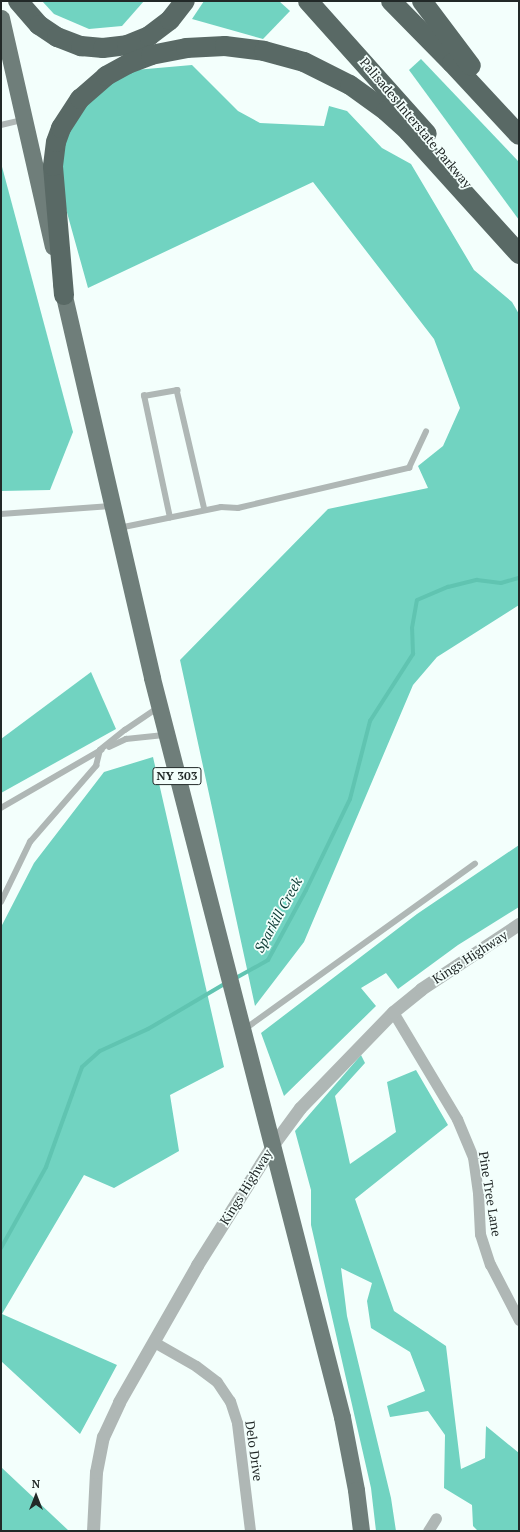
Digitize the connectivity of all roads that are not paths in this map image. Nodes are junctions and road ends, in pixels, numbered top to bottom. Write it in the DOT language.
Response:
graph roads {
  1 [pos="18,1"];
  2 [pos="185,1"];
  3 [pos="308,1"];
  4 [pos="391,1"];
  5 [pos="422,1"];
  6 [pos="1,18"];
  7 [pos="24,120"];
  8 [pos="1,125"];
  9 [pos="519,128"];
  10 [pos="519,135"];
  11 [pos="519,248"];
  12 [pos="519,254"];
  13 [pos="64,296"];
  14 [pos="426,432"];
  15 [pos="112,506"];
  16 [pos="205,510"];
  17 [pos="1,514"];
  18 [pos="170,518"];
  19 [pos="117,529"];
  20 [pos="159,707"];
  21 [pos="166,735"];
  22 [pos="100,750"];
  23 [pos="1,808"];
  24 [pos="475,864"];
  25 [pos="1,902"];
  26 [pos="519,924"];
  27 [pos="393,1012"];
  28 [pos="242,1031"];
  29 [pos="272,1146"];
  30 [pos="519,1320"];
  31 [pos="154,1342"];
  32 [pos="436,1518"];
  33 [pos="93,1531"];
  34 [pos="250,1531"];
  35 [pos="361,1531"];
  36 [pos="428,1531"];
  1 -- 2 [label="highway"];
  3 -- 11 [label="highway, Palisades Interstate Parkway"];
  4 -- 10 [label="highway"];
  5 -- 9 [label="highway"];
  6 -- 7 [label="main road, NY 303"];
  7 -- 8 [label="lane"];
  7 -- 13 [label="main road, NY 303"];
  12 -- 13 [label="highway"];
  13 -- 15 [label="main road, NY 303"];
  14 -- 16 [label="lane"];
  15 -- 17 [label="lane"];
  15 -- 19 [label="main road, NY 303"];
  16 -- 18 [label="lane"];
  16 -- 18 [label="lane"];
  18 -- 19 [label="lane"];
  19 -- 20 [label="main road, NY 303"];
  20 -- 21 [label="main road, NY 303"];
  20 -- 22 [label="lane"];
  21 -- 22 [label="lane"];
  21 -- 28 [label="main road, NY 303"];
  22 -- 23 [label="lane"];
  22 -- 25 [label="lane"];
  24 -- 28 [label="lane"];
  26 -- 27 [label="street, Kings Highway"];
  27 -- 29 [label="street, Kings Highway"];
  27 -- 30 [label="street, Pine Tree Lane"];
  28 -- 29 [label="main road, NY 303"];
  29 -- 31 [label="street, Kings Highway"];
  29 -- 35 [label="main road, NY 303"];
  31 -- 33 [label="street, Kings Highway"];
  31 -- 34 [label="street, Delo Drive"];
  32 -- 36 [label="street"];
}
